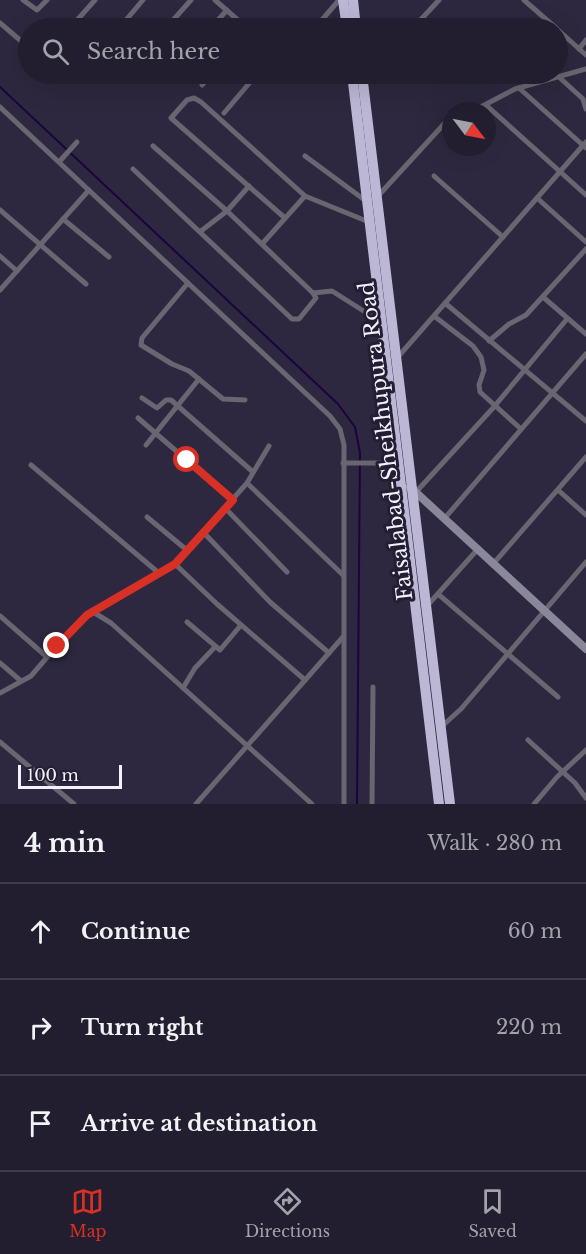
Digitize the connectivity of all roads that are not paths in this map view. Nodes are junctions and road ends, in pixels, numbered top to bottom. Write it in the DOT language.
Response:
graph roads {
  1 [pos="23,0"];
  2 [pos="46,0"];
  3 [pos="95,0"];
  4 [pos="144,0"];
  5 [pos="191,0"];
  6 [pos="215,0"];
  7 [pos="341,0"];
  8 [pos="353,0"];
  9 [pos="439,0"];
  10 [pos="527,1"];
  11 [pos="227,10"];
  12 [pos="79,18"];
  13 [pos="128,18"];
  14 [pos="175,18"];
  15 [pos="220,18"];
  16 [pos="236,18"];
  17 [pos="324,18"];
  18 [pos="345,18"];
  19 [pos="355,18"];
  20 [pos="422,18"];
  21 [pos="545,18"];
  22 [pos="0,23"];
  23 [pos="18,38"];
  24 [pos="568,39"];
  25 [pos="586,40"];
  26 [pos="579,49"];
  27 [pos="586,55"];
  28 [pos="586,69"];
  29 [pos="568,74"];
  30 [pos="249,84"];
  31 [pos="354,84"];
  32 [pos="363,84"];
  33 [pos="534,84"];
  34 [pos="567,84"];
  35 [pos="519,88"];
  36 [pos="492,102"];
  37 [pos="0,107"];
  38 [pos="586,109"];
  39 [pos="224,113"];
  40 [pos="496,114"];
  41 [pos="442,126"];
  42 [pos="77,142"];
  43 [pos="585,145"];
  44 [pos="153,146"];
  45 [pos="305,156"];
  46 [pos="59,162"];
  47 [pos="133,169"];
  48 [pos="560,172"];
  49 [pos="434,176"];
  50 [pos="249,186"];
  51 [pos="89,190"];
  52 [pos="586,195"];
  53 [pos="305,196"];
  54 [pos="537,198"];
  55 [pos="372,200"];
  56 [pos="0,210"];
  57 [pos="227,211"];
  58 [pos="285,218"];
  59 [pos="63,219"];
  60 [pos="370,222"];
  61 [pos="201,231"];
  62 [pos="502,237"];
  63 [pos="586,242"];
  64 [pos="262,244"];
  65 [pos="39,245"];
  66 [pos="586,249"];
  67 [pos="0,256"];
  68 [pos="109,257"];
  69 [pos="17,271"];
  70 [pos="188,283"];
  71 [pos="86,284"];
  72 [pos="0,290"];
  73 [pos="312,293"];
  74 [pos="543,297"];
  75 [pos="446,303"];
  76 [pos="434,316"];
  77 [pos="567,319"];
  78 [pos="382,323"];
  79 [pos="586,334"];
  80 [pos="489,341"];
  81 [pos="586,354"];
  82 [pos="396,360"];
  83 [pos="525,371"];
  84 [pos="199,379"];
  85 [pos="551,394"];
  86 [pos="142,398"];
  87 [pos="244,400"];
  88 [pos="177,405"];
  89 [pos="495,406"];
  90 [pos="138,418"];
  91 [pos="586,421"];
  92 [pos="521,429"];
  93 [pos="156,433"];
  94 [pos="146,445"];
  95 [pos="268,446"];
  96 [pos="586,457"];
  97 [pos="343,463"];
  98 [pos="403,463"];
  99 [pos="32,465"];
  100 [pos="253,472"];
  101 [pos="247,483"];
  102 [pos="413,490"];
  103 [pos="558,490"];
  104 [pos="233,500"];
  105 [pos="226,509"];
  106 [pos="586,514"];
  107 [pos="147,517"];
  108 [pos="444,519"];
  109 [pos="204,534"];
  110 [pos="477,550"];
  111 [pos="188,551"];
  112 [pos="586,562"];
  113 [pos="175,564"];
  114 [pos="493,564"];
  115 [pos="287,572"];
  116 [pos="160,574"];
  117 [pos="343,574"];
  118 [pos="438,594"];
  119 [pos="426,608"];
  120 [pos="543,611"];
  121 [pos="93,612"];
  122 [pos="0,616"];
  123 [pos="187,622"];
  124 [pos="242,625"];
  125 [pos="344,637"];
  126 [pos="215,647"];
  127 [pos="586,649"];
  128 [pos="329,653"];
  129 [pos="507,655"];
  130 [pos="47,657"];
  131 [pos="0,663"];
  132 [pos="305,680"];
  133 [pos="21,681"];
  134 [pos="373,687"];
  135 [pos="183,688"];
  136 [pos="0,693"];
  137 [pos="558,697"];
  138 [pos="441,727"];
  139 [pos="528,741"];
  140 [pos="0,742"];
  141 [pos="248,745"];
  142 [pos="586,750"];
  143 [pos="562,771"];
  144 [pos="586,798"];
  145 [pos="309,803"];
  146 [pos="74,804"];
  147 [pos="196,804"];
  148 [pos="344,804"];
  149 [pos="372,804"];
  150 [pos="439,804"];
  151 [pos="450,804"];
  152 [pos="534,804"];
  1 -- 2 [label="street"];
  3 -- 12 [label="street"];
  4 -- 13 [label="street"];
  5 -- 14 [label="street"];
  6 -- 11 [label="street"];
  7 -- 17 [label="street"];
  7 -- 18 [label="highway"];
  8 -- 19 [label="highway"];
  9 -- 20 [label="street"];
  10 -- 21 [label="street"];
  11 -- 15 [label="street"];
  11 -- 16 [label="street"];
  22 -- 23 [label="street"];
  24 -- 26 [label="street"];
  25 -- 26 [label="street"];
  26 -- 27 [label="street"];
  28 -- 29 [label="street"];
  30 -- 39 [label="street"];
  31 -- 55 [label="highway, Faisalabad-Sheikhupura Road"];
  32 -- 55 [label="highway, Faisalabad-Sheikhupura Road"];
  33 -- 35 [label="street"];
  34 -- 38 [label="street"];
  35 -- 36 [label="street"];
  35 -- 43 [label="street"];
  37 -- 46 [label="street"];
  40 -- 48 [label="street"];
  41 -- 55 [label="street"];
  42 -- 46 [label="street"];
  43 -- 48 [label="street"];
  44 -- 57 [label="street"];
  45 -- 55 [label="street"];
  46 -- 51 [label="street"];
  47 -- 61 [label="street"];
  48 -- 52 [label="street"];
  48 -- 54 [label="street"];
  49 -- 62 [label="street"];
  50 -- 53 [label="street"];
  50 -- 57 [label="street"];
  50 -- 58 [label="street"];
  51 -- 59 [label="street"];
  51 -- 70 [label="street"];
  53 -- 58 [label="street"];
  53 -- 60 [label="street"];
  54 -- 62 [label="street"];
  54 -- 63 [label="street"];
  55 -- 60 [label="highway, Faisalabad-Sheikhupura Road"];
  55 -- 82 [label="highway, Faisalabad-Sheikhupura Road"];
  56 -- 65 [label="street"];
  57 -- 61 [label="street"];
  57 -- 64 [label="street"];
  58 -- 64 [label="street"];
  59 -- 65 [label="street"];
  59 -- 68 [label="street"];
  60 -- 78 [label="highway, Faisalabad-Sheikhupura Road"];
  61 -- 73 [label="street"];
  62 -- 75 [label="street"];
  64 -- 73 [label="street"];
  65 -- 69 [label="street"];
  65 -- 71 [label="street"];
  66 -- 74 [label="street"];
  67 -- 69 [label="street"];
  69 -- 72 [label="street"];
  70 -- 84 [label="street"];
  70 -- 97 [label="street"];
  73 -- 78 [label="street"];
  74 -- 77 [label="street"];
  74 -- 80 [label="street"];
  75 -- 76 [label="street"];
  75 -- 80 [label="street"];
  76 -- 82 [label="street"];
  76 -- 89 [label="street"];
  77 -- 79 [label="street"];
  77 -- 83 [label="street"];
  78 -- 98 [label="highway, Faisalabad-Sheikhupura Road"];
  80 -- 83 [label="street"];
  81 -- 85 [label="street"];
  82 -- 98 [label="highway, Faisalabad-Sheikhupura Road"];
  83 -- 85 [label="street"];
  83 -- 89 [label="street"];
  84 -- 87 [label="street"];
  84 -- 88 [label="street"];
  85 -- 91 [label="street"];
  85 -- 92 [label="street"];
  86 -- 88 [label="street"];
  88 -- 93 [label="street"];
  88 -- 100 [label="street"];
  89 -- 92 [label="street"];
  89 -- 102 [label="street"];
  90 -- 93 [label="street"];
  92 -- 108 [label="street"];
  93 -- 94 [label="street"];
  93 -- 104 [label="street"];
  95 -- 100 [label="street"];
  96 -- 103 [label="street"];
  97 -- 98 [label="street"];
  97 -- 117 [label="street"];
  98 -- 102 [label="highway, Faisalabad-Sheikhupura Road"];
  98 -- 150 [label="highway, Faisalabad-Sheikhupura Road"];
  99 -- 116 [label="street"];
  100 -- 101 [label="street"];
  101 -- 104 [label="street"];
  101 -- 117 [label="street"];
  102 -- 108 [label="street"];
  102 -- 119 [label="highway, Faisalabad-Sheikhupura Road"];
  103 -- 106 [label="street"];
  103 -- 114 [label="street"];
  104 -- 105 [label="street"];
  105 -- 109 [label="street"];
  105 -- 115 [label="street"];
  107 -- 111 [label="street"];
  108 -- 110 [label="street"];
  109 -- 111 [label="street"];
  109 -- 128 [label="street"];
  110 -- 114 [label="street"];
  110 -- 118 [label="street"];
  111 -- 113 [label="street"];
  112 -- 120 [label="street"];
  113 -- 116 [label="street"];
  113 -- 124 [label="street"];
  114 -- 120 [label="street"];
  116 -- 121 [label="street"];
  117 -- 125 [label="street"];
  118 -- 119 [label="street"];
  118 -- 129 [label="street"];
  119 -- 138 [label="highway, Faisalabad-Sheikhupura Road"];
  120 -- 127 [label="street"];
  120 -- 129 [label="street"];
  121 -- 130 [label="street"];
  121 -- 135 [label="street"];
  122 -- 130 [label="street"];
  123 -- 126 [label="street"];
  124 -- 126 [label="street"];
  124 -- 132 [label="street"];
  125 -- 128 [label="street"];
  125 -- 148 [label="street"];
  126 -- 135 [label="street"];
  128 -- 132 [label="street"];
  129 -- 137 [label="street"];
  129 -- 138 [label="street"];
  130 -- 133 [label="street"];
  131 -- 133 [label="street"];
  132 -- 141 [label="street"];
  133 -- 136 [label="street"];
  134 -- 149 [label="street"];
  135 -- 141 [label="street"];
  138 -- 151 [label="highway, Faisalabad-Sheikhupura Road"];
  139 -- 143 [label="street"];
  140 -- 146 [label="street"];
  141 -- 145 [label="street"];
  141 -- 147 [label="street"];
  142 -- 143 [label="street"];
  143 -- 144 [label="street"];
  143 -- 152 [label="street"];
}
